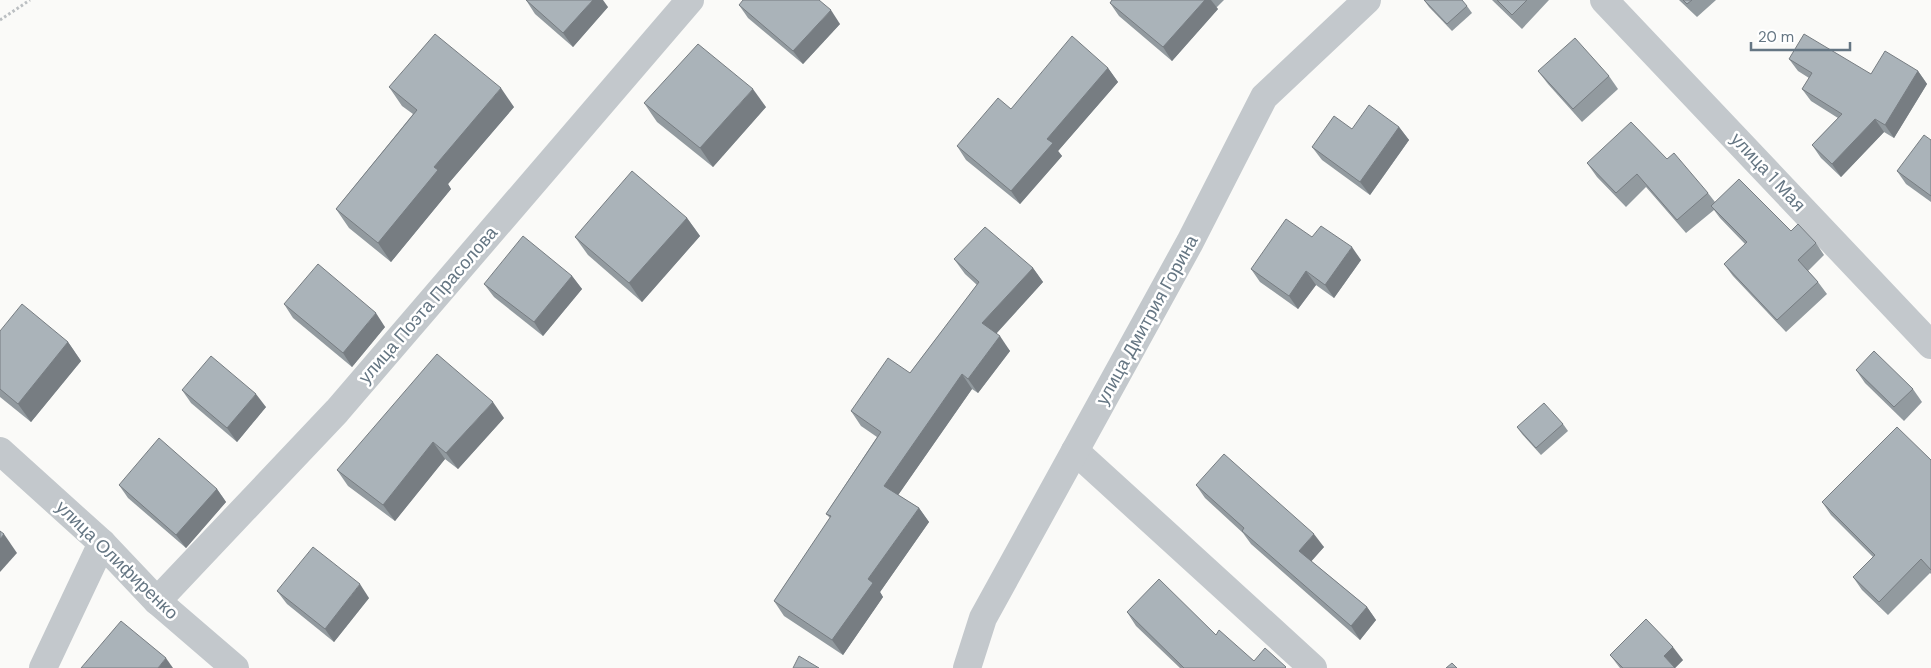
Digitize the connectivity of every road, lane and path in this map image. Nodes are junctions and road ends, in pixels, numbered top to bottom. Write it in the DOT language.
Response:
graph roads {
  1 [pos="30,0"];
  2 [pos="690,0"];
  3 [pos="1367,0"];
  4 [pos="1604,0"];
  5 [pos="0,20"];
  6 [pos="1931,345"];
  7 [pos="0,451"];
  8 [pos="1075,451"];
  9 [pos="102,542"];
  10 [pos="157,601"];
  11 [pos="44,668"];
  12 [pos="235,668"];
  13 [pos="967,668"];
  14 [pos="1313,668"];
  1 -- 5 [label="path"];
  2 -- 10 [label="street, улица Поэта Прасолова"];
  3 -- 8 [label="street, улица Дмитрия Горина"];
  4 -- 6 [label="street, улица 1 Мая"];
  7 -- 9 [label="street, улица Олифиренко"];
  8 -- 13 [label="street, улица Дмитрия Горина"];
  8 -- 14 [label="street"];
  9 -- 10 [label="street, улица Олифиренко"];
  9 -- 11 [label="street"];
  10 -- 12 [label="street, улица Олифиренко"];
}
